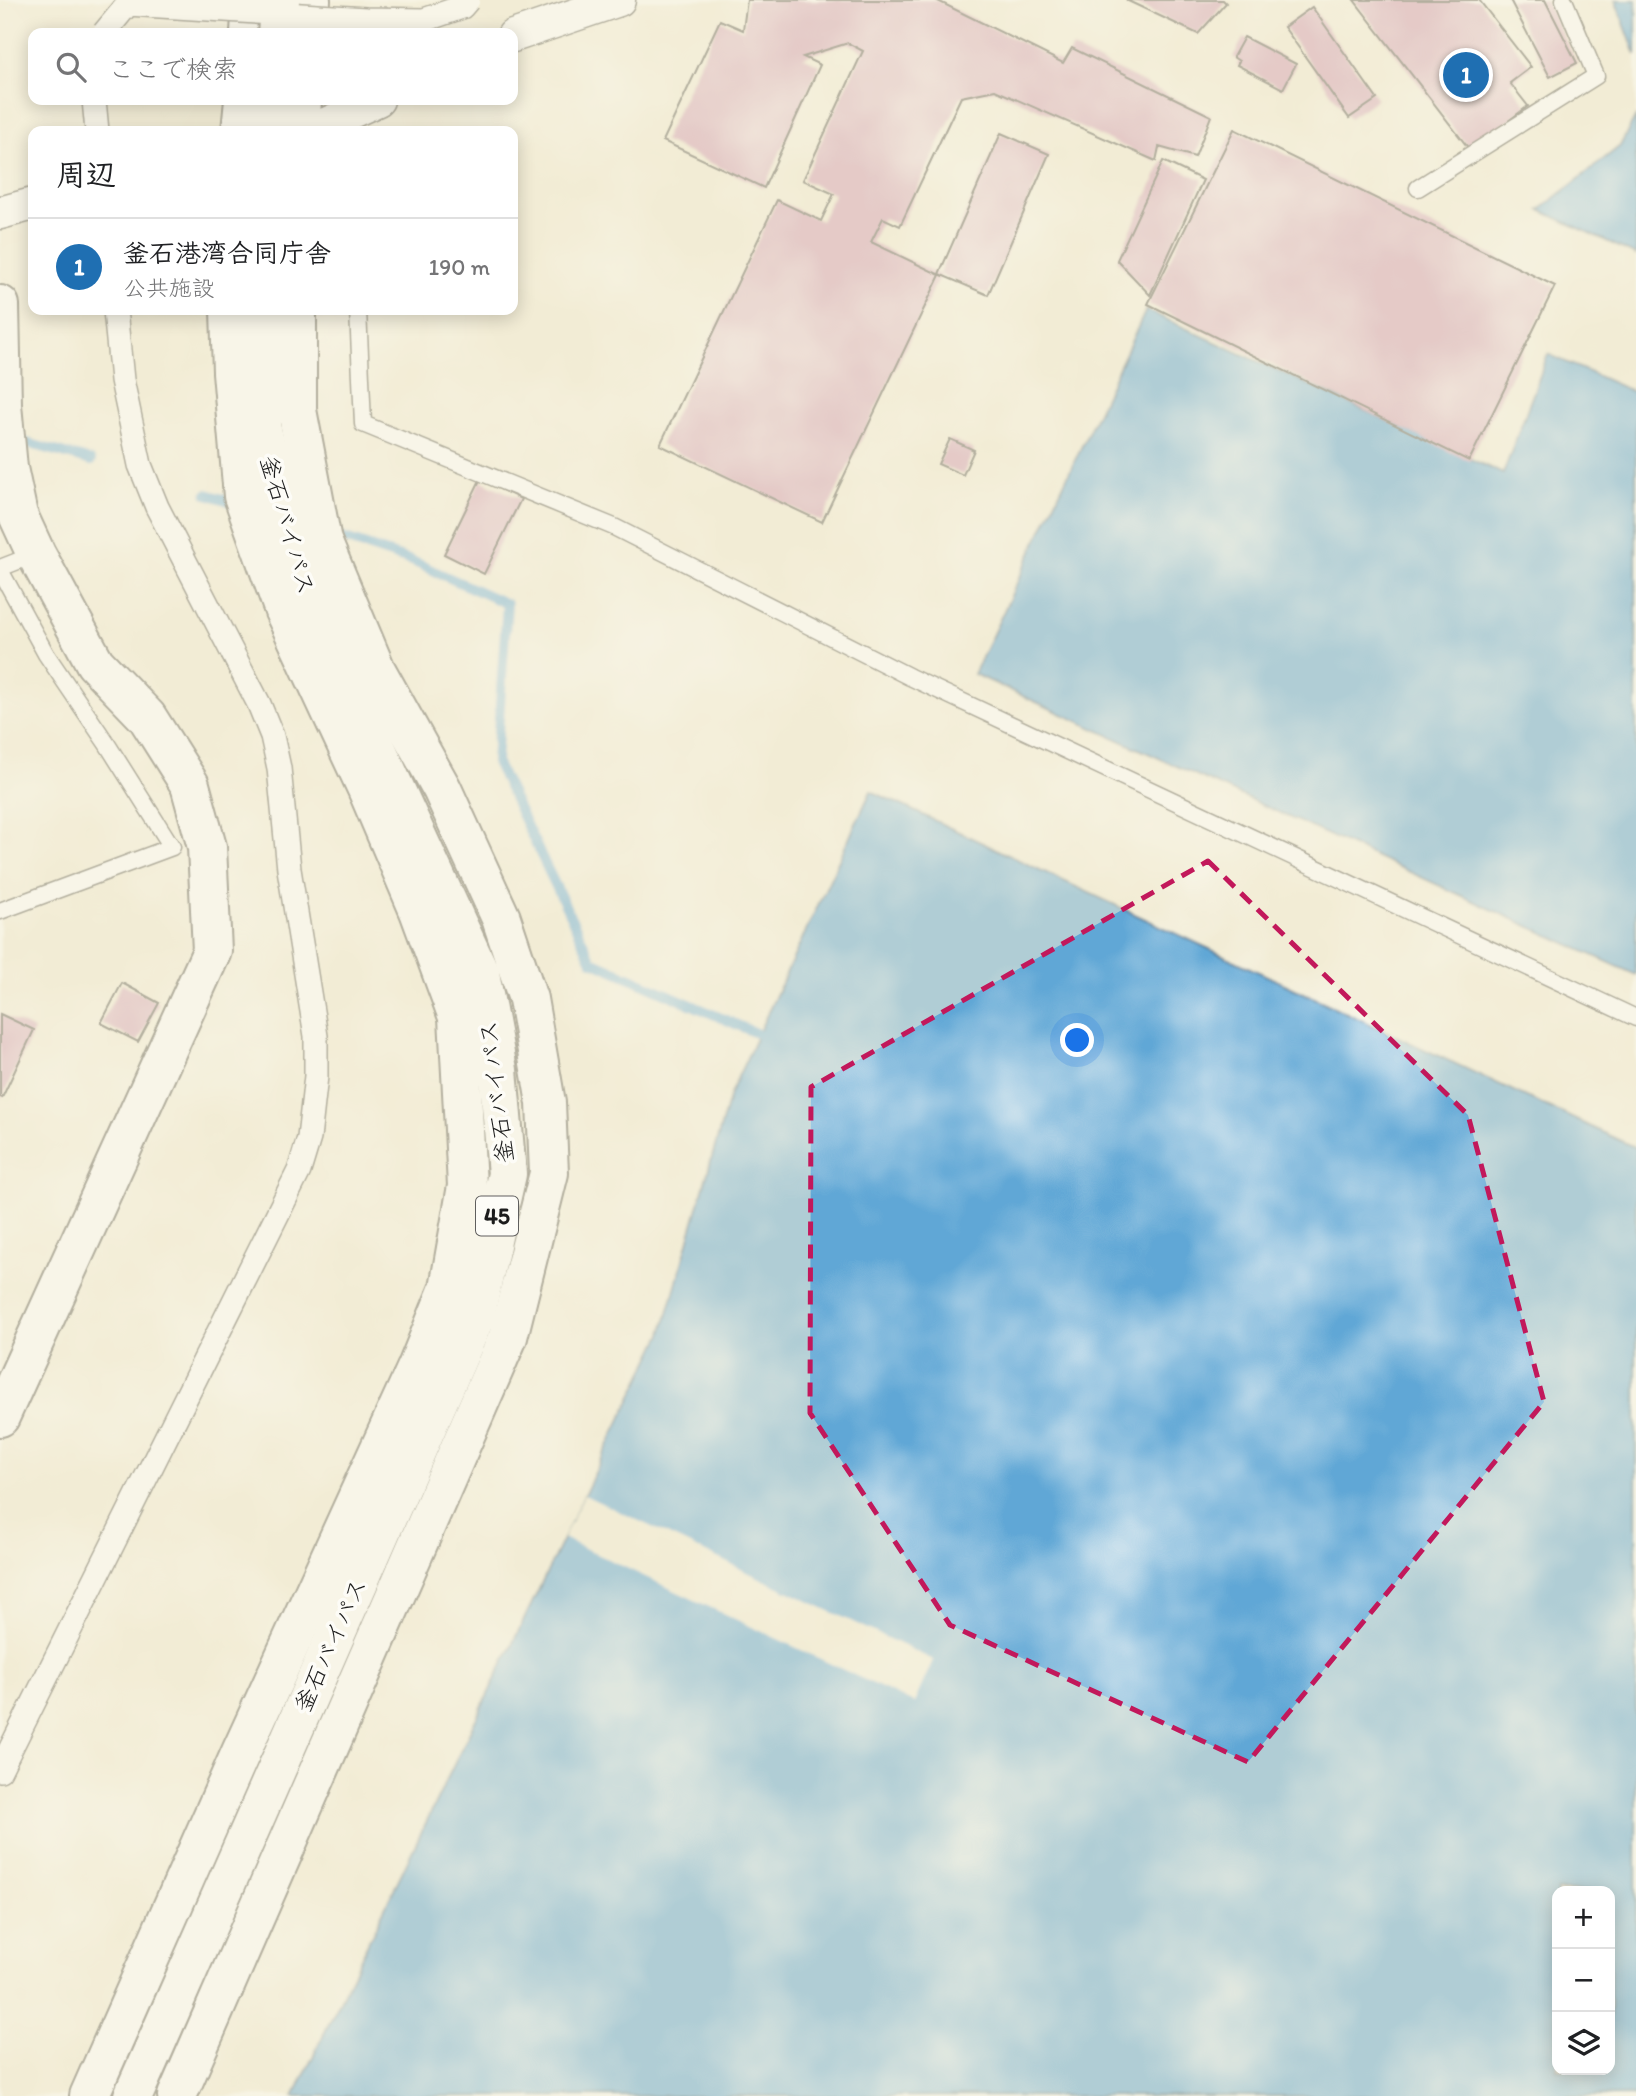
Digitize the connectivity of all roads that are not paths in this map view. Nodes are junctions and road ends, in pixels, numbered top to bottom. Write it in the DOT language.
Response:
graph roads {
  1 [pos="252,0"];
  2 [pos="280,0"];
  3 [pos="311,0"];
  4 [pos="468,0"];
  5 [pos="619,0"];
  6 [pos="1564,0"];
  7 [pos="108,28"];
  8 [pos="250,28"];
  9 [pos="277,28"];
  10 [pos="308,28"];
  11 [pos="518,34"];
  12 [pos="94,105"];
  13 [pos="244,105"];
  14 [pos="272,105"];
  15 [pos="302,105"];
  16 [pos="372,105"];
  17 [pos="350,122"];
  18 [pos="97,126"];
  19 [pos="242,126"];
  20 [pos="269,126"];
  21 [pos="300,126"];
  22 [pos="332,126"];
  23 [pos="1418,188"];
  24 [pos="28,205"];
  25 [pos="0,213"];
  26 [pos="0,305"];
  27 [pos="116,315"];
  28 [pos="230,315"];
  29 [pos="261,315"];
  30 [pos="297,315"];
  31 [pos="358,315"];
  32 [pos="2,405"];
  33 [pos="36,554"];
  34 [pos="0,569"];
  35 [pos="0,911"];
  36 [pos="1636,1018"];
  37 [pos="0,1417"];
  38 [pos="0,1770"];
  39 [pos="89,2096"];
  40 [pos="133,2096"];
  41 [pos="177,2096"];
  1 -- 8 [label="main road"];
  2 -- 9 [label="main road, bridge"];
  3 -- 10 [label="main road"];
  4 -- 7 [label="street, bridge"];
  5 -- 11 [label="street"];
  6 -- 23 [label="lane"];
  12 -- 18 [label="street"];
  13 -- 19 [label="main road"];
  14 -- 20 [label="main road"];
  15 -- 21 [label="main road"];
  16 -- 17 [label="street"];
  17 -- 22 [label="street"];
  24 -- 25 [label="street"];
  26 -- 32 [label="main road"];
  27 -- 38 [label="street"];
  28 -- 39 [label="main road"];
  29 -- 40 [label="main road, 釜石バイパス / 45"];
  30 -- 41 [label="main road"];
  31 -- 36 [label="lane"];
  32 -- 33 [label="main road"];
  33 -- 34 [label="lane"];
  33 -- 37 [label="main road"];
  34 -- 35 [label="lane"];
}
